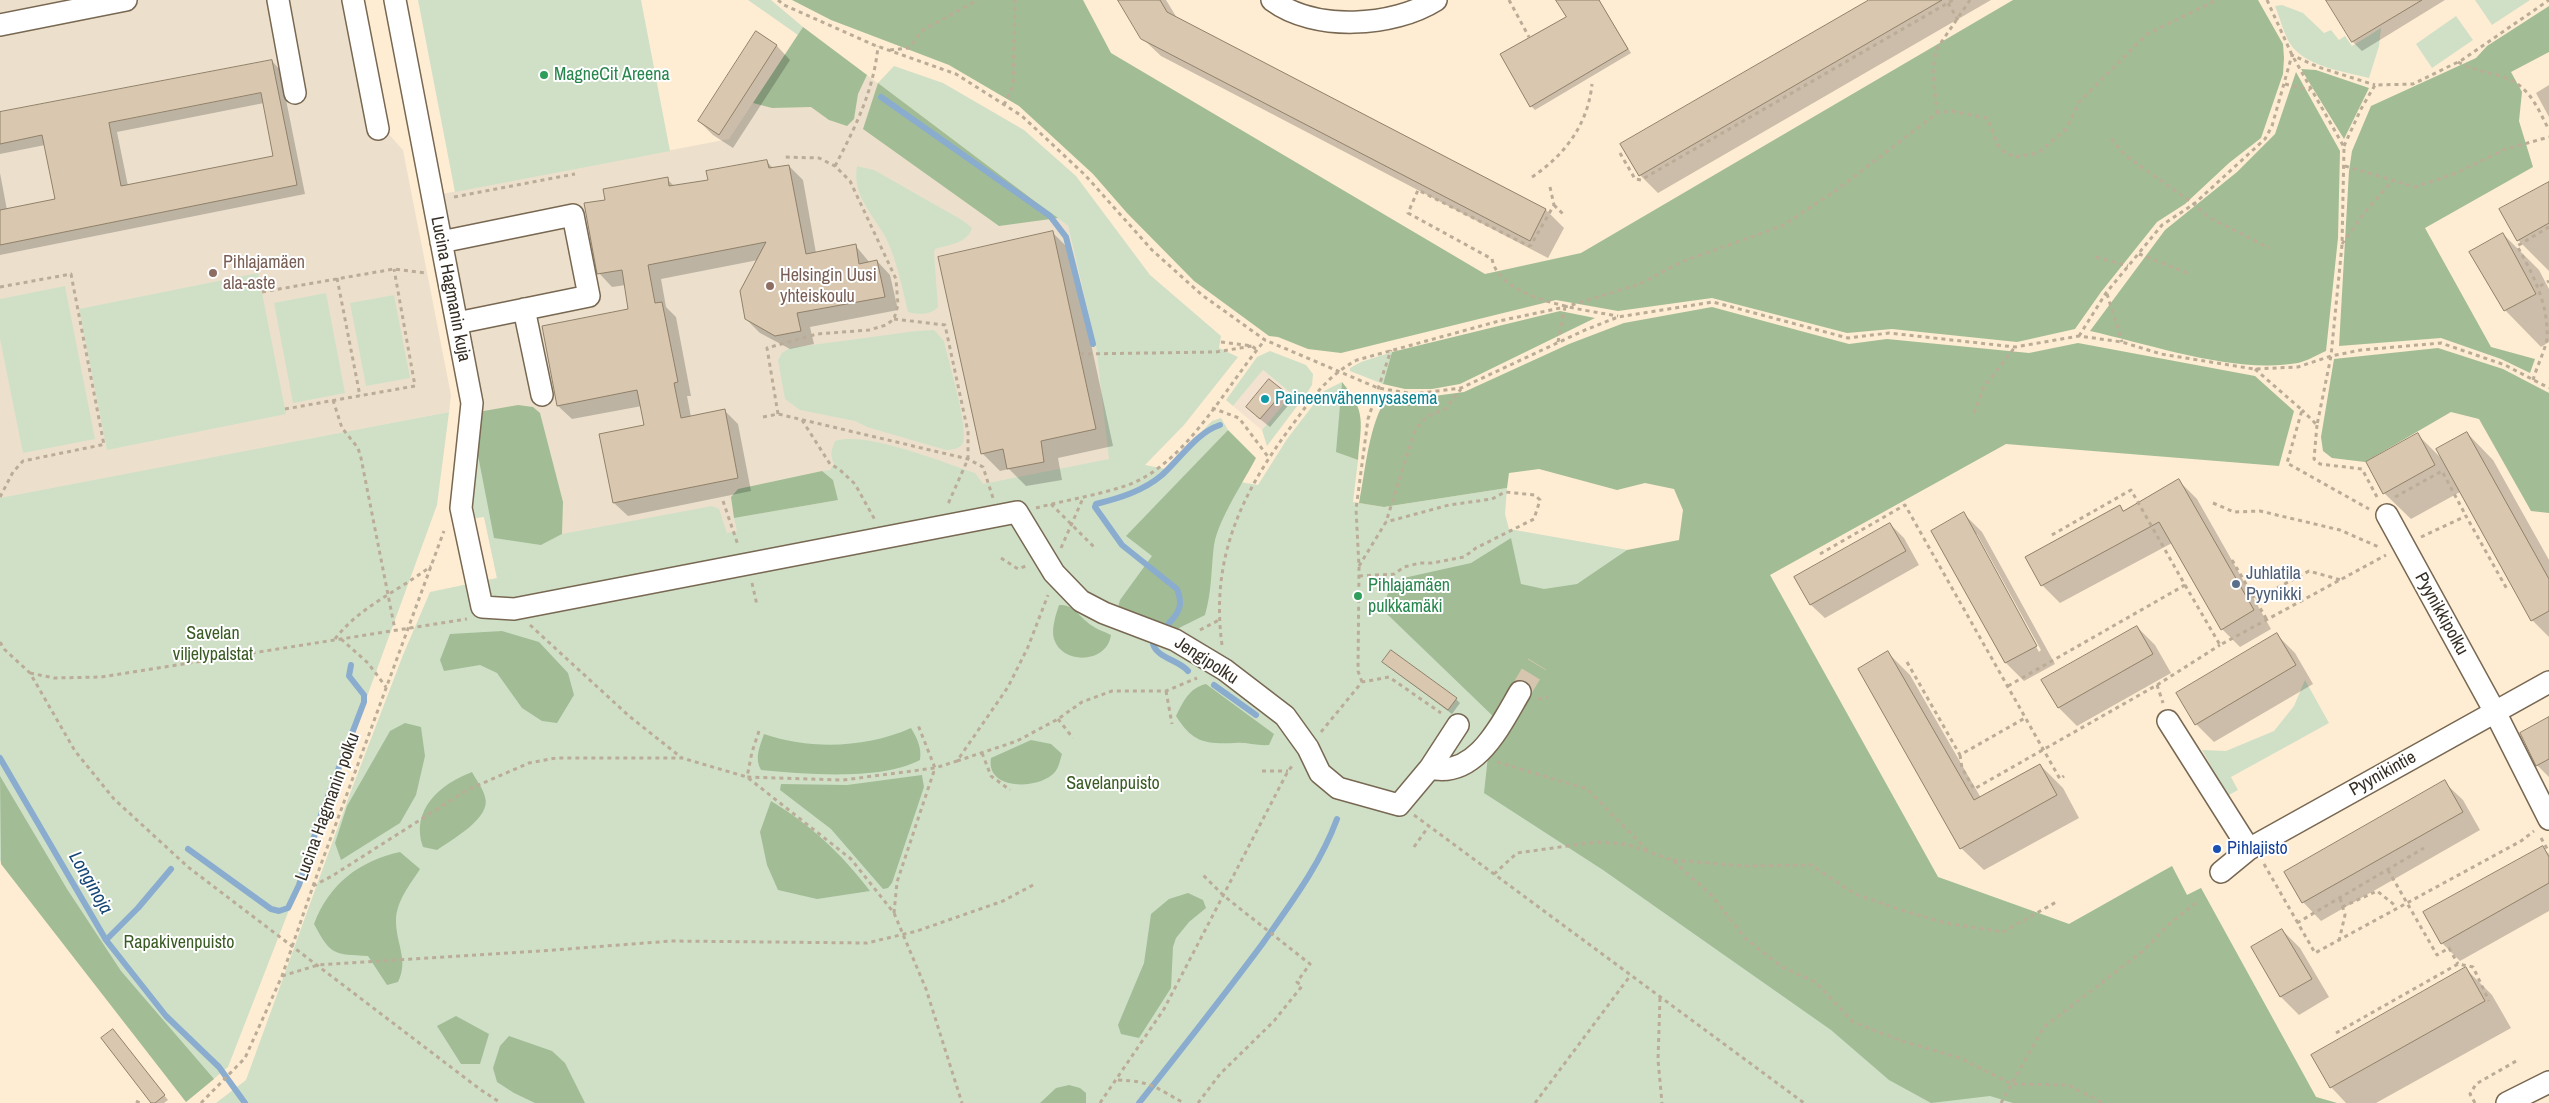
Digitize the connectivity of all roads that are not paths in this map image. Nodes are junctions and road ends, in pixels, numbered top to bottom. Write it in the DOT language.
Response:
graph roads {
  1 [pos="126,0"];
  2 [pos="278,0"];
  3 [pos="353,0"];
  4 [pos="395,0"];
  5 [pos="1272,0"];
  6 [pos="1436,0"];
  7 [pos="0,25"];
  8 [pos="295,93"];
  9 [pos="378,129"];
  10 [pos="441,242"];
  11 [pos="524,309"];
  12 [pos="457,323"];
  13 [pos="542,395"];
  14 [pos="2384,510"];
  15 [pos="514,609"];
  16 [pos="2549,682"];
  17 [pos="1520,692"];
  18 [pos="2495,712"];
  19 [pos="2168,721"];
  20 [pos="1458,725"];
  21 [pos="1430,768"];
  22 [pos="2549,819"];
  23 [pos="2249,850"];
  24 [pos="2221,872"];
  25 [pos="2549,1082"];
  26 [pos="2507,1103"];
  1 -- 7 [label="street"];
  2 -- 8 [label="street"];
  3 -- 9 [label="street"];
  4 -- 10 [label="street, Lucina Hagmanin kuja"];
  5 -- 6 [label="street"];
  10 -- 11 [label="street"];
  10 -- 12 [label="street, Lucina Hagmanin kuja"];
  11 -- 12 [label="street"];
  11 -- 13 [label="street"];
  12 -- 15 [label="street, Lucina Hagmanin kuja"];
  14 -- 18 [label="street, Pyynikkipolku"];
  15 -- 21 [label="street, Jengipolku"];
  16 -- 18 [label="street, Pyynikintie"];
  17 -- 21 [label="street"];
  18 -- 22 [label="street, Pyynikkipolku"];
  18 -- 23 [label="street, Pyynikintie"];
  19 -- 23 [label="street"];
  20 -- 21 [label="street"];
  23 -- 24 [label="street, Pyynikintie"];
  25 -- 26 [label="street"];
}
